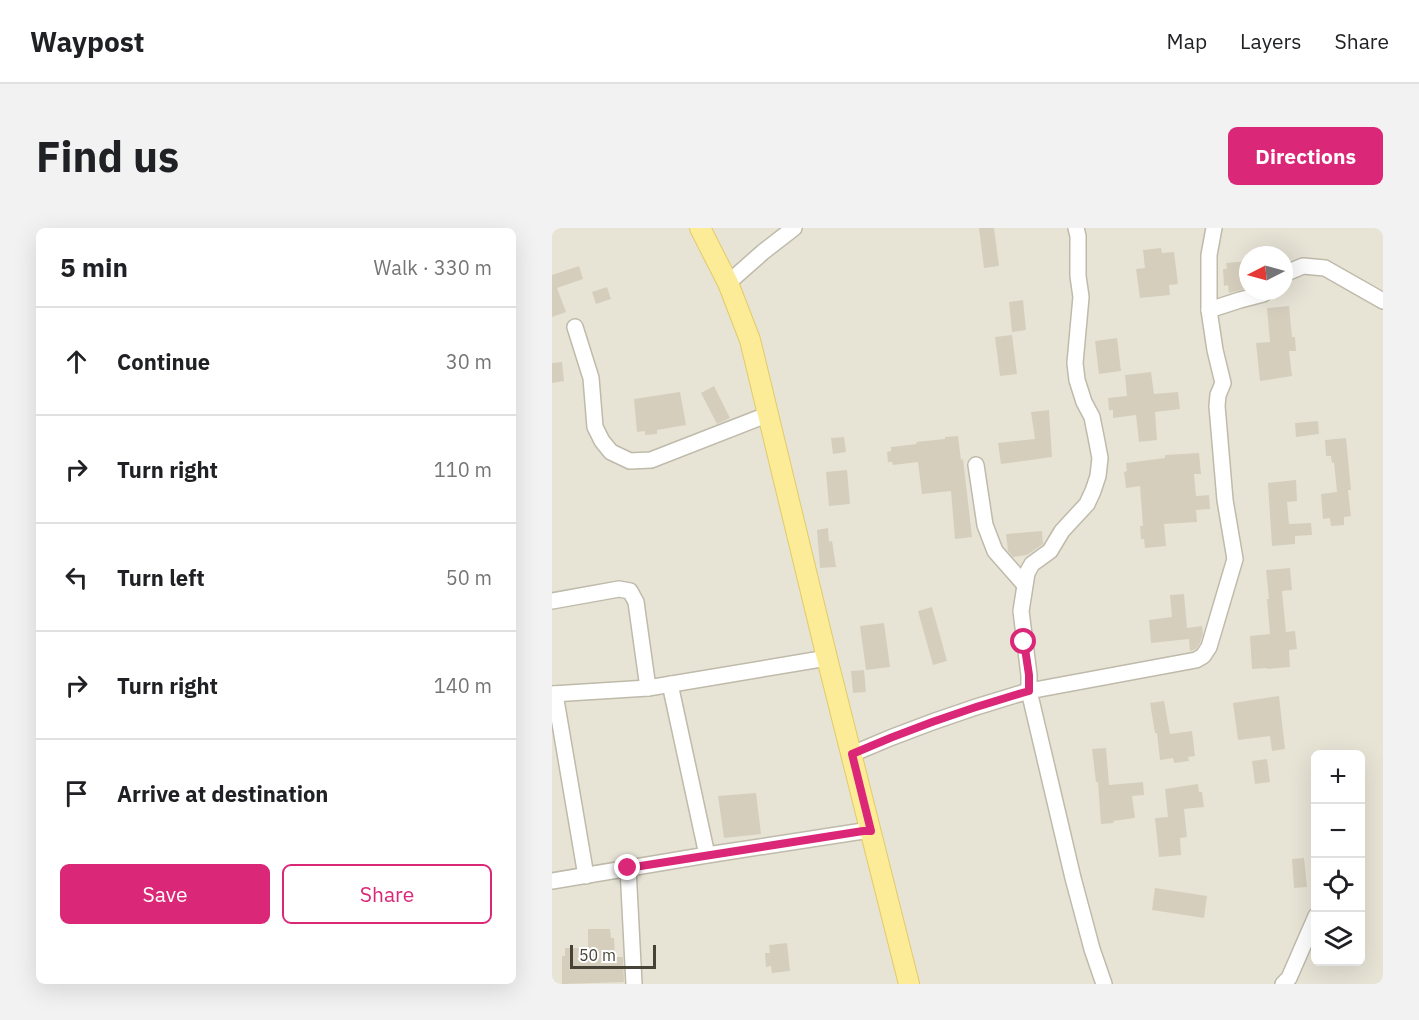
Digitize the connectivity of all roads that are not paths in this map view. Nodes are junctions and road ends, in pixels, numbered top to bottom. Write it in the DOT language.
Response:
graph roads {
  1 [pos="700,228"];
  2 [pos="794,228"];
  3 [pos="1076,228"];
  4 [pos="1214,228"];
  5 [pos="1293,270"];
  6 [pos="728,283"];
  7 [pos="1240,300"];
  8 [pos="1383,301"];
  9 [pos="1209,310"];
  10 [pos="575,327"];
  11 [pos="769,414"];
  12 [pos="976,465"];
  13 [pos="1024,584"];
  14 [pos="552,601"];
  15 [pos="827,658"];
  16 [pos="670,684"];
  17 [pos="648,688"];
  18 [pos="1029,691"];
  19 [pos="554,694"];
  20 [pos="852,754"];
  21 [pos="871,831"];
  22 [pos="706,855"];
  23 [pos="628,868"];
  24 [pos="586,876"];
  25 [pos="552,881"];
  26 [pos="1311,927"];
  27 [pos="634,984"];
  28 [pos="909,984"];
  29 [pos="1104,984"];
  30 [pos="1284,984"];
  1 -- 6 [label="main road"];
  2 -- 6 [label="street"];
  3 -- 13 [label="street"];
  4 -- 9 [label="street"];
  5 -- 8 [label="street"];
  6 -- 11 [label="main road"];
  7 -- 9 [label="street"];
  9 -- 18 [label="street"];
  10 -- 11 [label="street"];
  11 -- 15 [label="main road"];
  12 -- 13 [label="street"];
  13 -- 18 [label="street"];
  14 -- 17 [label="street"];
  15 -- 16 [label="street"];
  15 -- 20 [label="main road"];
  16 -- 17 [label="street"];
  16 -- 22 [label="street"];
  17 -- 19 [label="street"];
  18 -- 20 [label="street"];
  18 -- 29 [label="street"];
  19 -- 24 [label="street"];
  20 -- 21 [label="main road"];
  21 -- 22 [label="street"];
  21 -- 28 [label="main road"];
  22 -- 23 [label="street"];
  23 -- 24 [label="street"];
  23 -- 27 [label="street"];
  24 -- 25 [label="street"];
  26 -- 30 [label="street"];
}
